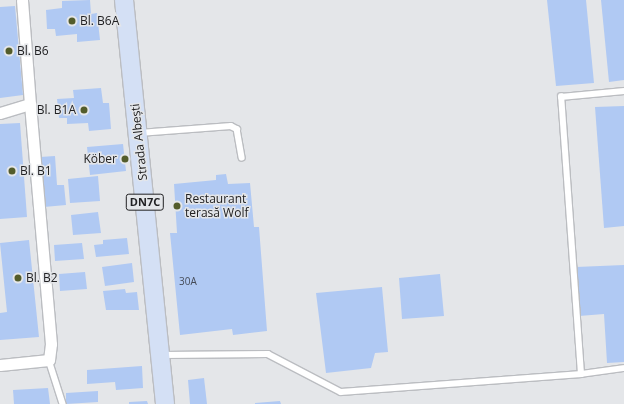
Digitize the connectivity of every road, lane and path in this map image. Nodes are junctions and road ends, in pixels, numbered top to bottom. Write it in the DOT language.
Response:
graph roads {
  1 [pos="22,0"];
  2 [pos="124,0"];
  3 [pos="624,91"];
  4 [pos="30,104"];
  5 [pos="0,114"];
  6 [pos="138,133"];
  7 [pos="242,158"];
  8 [pos="160,355"];
  9 [pos="50,360"];
  10 [pos="0,365"];
  11 [pos="624,368"];
  12 [pos="581,374"];
  13 [pos="63,404"];
  14 [pos="165,404"];
  1 -- 4 [label="street"];
  2 -- 6 [label="main road, Strada Albești / DN7C"];
  3 -- 12 [label="lane"];
  4 -- 5 [label="street"];
  4 -- 9 [label="street"];
  6 -- 7 [label="lane"];
  6 -- 8 [label="main road, Strada Albești / DN7C"];
  8 -- 12 [label="lane"];
  8 -- 14 [label="main road, Strada Albești / DN7C"];
  9 -- 10 [label="street"];
  9 -- 13 [label="lane"];
  11 -- 12 [label="lane"];
}
